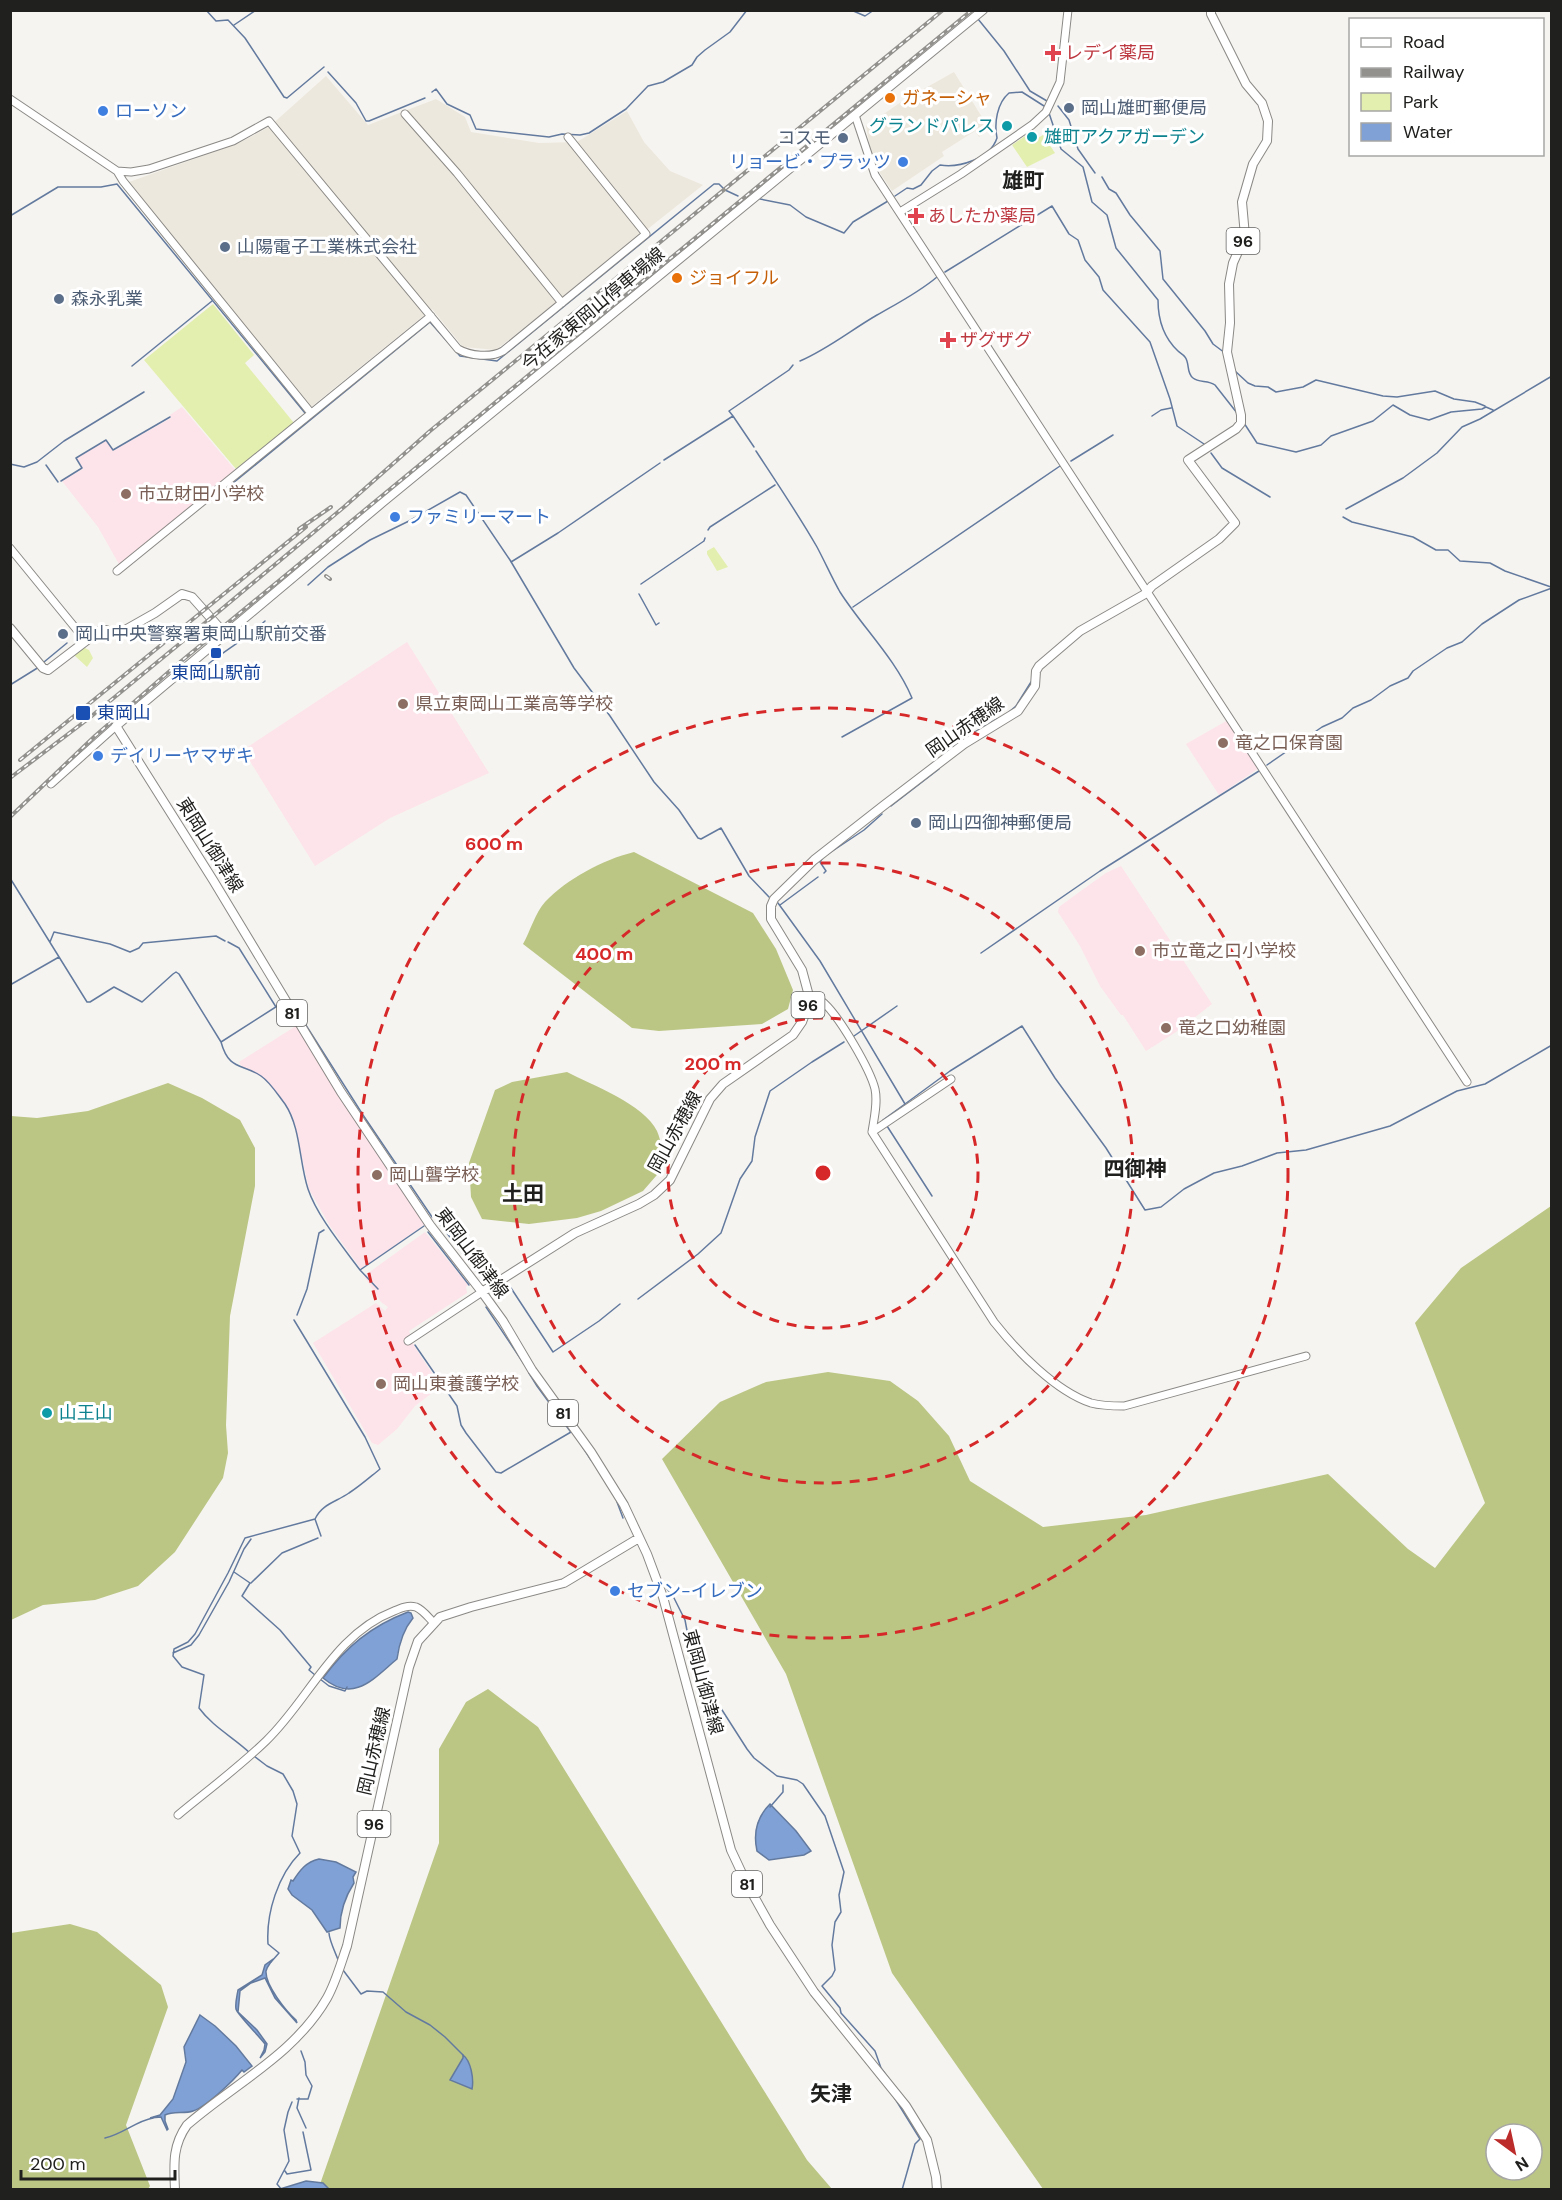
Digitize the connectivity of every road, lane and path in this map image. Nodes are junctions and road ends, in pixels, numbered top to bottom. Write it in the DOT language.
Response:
graph roads {
  1 [pos="983,10"];
  2 [pos="1068,10"];
  3 [pos="1211,10"];
  4 [pos="10,99"];
  5 [pos="405,114"];
  6 [pos="855,115"];
  7 [pos="567,137"];
  8 [pos="117,171"];
  9 [pos="900,212"];
  10 [pos="562,303"];
  11 [pos="431,316"];
  12 [pos="310,413"];
  13 [pos="10,548"];
  14 [pos="117,571"];
  15 [pos="1147,591"];
  16 [pos="10,627"];
  17 [pos="225,634"];
  18 [pos="86,640"];
  19 [pos="116,726"];
  20 [pos="51,784"];
  21 [pos="809,996"];
  22 [pos="951,1079"];
  23 [pos="1467,1082"];
  24 [pos="872,1132"];
  25 [pos="482,1292"];
  26 [pos="408,1341"];
  27 [pos="1306,1356"];
  28 [pos="639,1538"];
  29 [pos="433,1622"];
  30 [pos="178,1815"];
  31 [pos="175,2190"];
  32 [pos="936,2190"];
  1 -- 6 [label="main road, 今在家東岡山停車場線"];
  2 -- 9 [label="street"];
  3 -- 15 [label="main road, 岡山赤穂線 / 96"];
  4 -- 8 [label="street"];
  5 -- 10 [label="street"];
  6 -- 9 [label="street"];
  6 -- 17 [label="main road, 今在家東岡山停車場線"];
  7 -- 10 [label="street"];
  8 -- 11 [label="street"];
  8 -- 12 [label="street"];
  9 -- 15 [label="street"];
  10 -- 11 [label="street"];
  11 -- 12 [label="street"];
  12 -- 14 [label="street"];
  13 -- 18 [label="street"];
  15 -- 21 [label="main road, 岡山赤穂線 / 96"];
  15 -- 23 [label="street"];
  16 -- 18 [label="main road"];
  17 -- 18 [label="main road"];
  17 -- 19 [label="main road"];
  19 -- 20 [label="street"];
  19 -- 25 [label="main road, 東岡山御津線 / 81"];
  21 -- 24 [label="street"];
  21 -- 25 [label="main road, 岡山赤穂線 / 96"];
  22 -- 24 [label="street"];
  24 -- 27 [label="street"];
  25 -- 26 [label="street"];
  25 -- 28 [label="main road, 東岡山御津線 / 81"];
  28 -- 29 [label="main road"];
  28 -- 32 [label="main road, 東岡山御津線 / 81"];
  29 -- 30 [label="street"];
  29 -- 31 [label="main road, 岡山赤穂線 / 96"];
}
